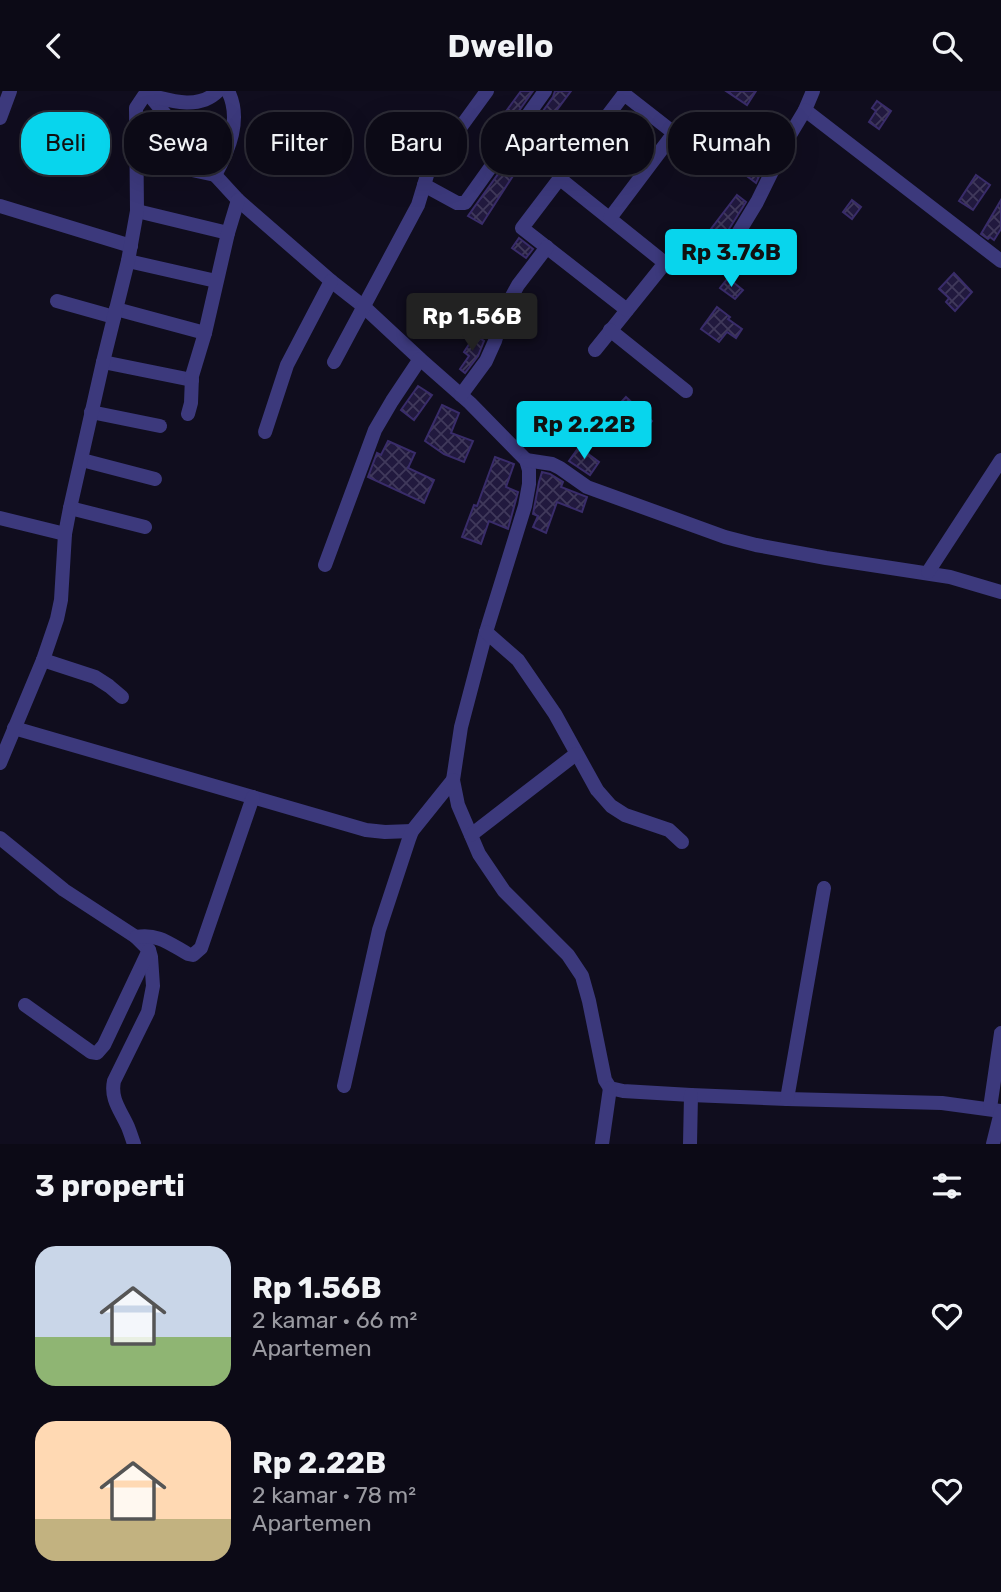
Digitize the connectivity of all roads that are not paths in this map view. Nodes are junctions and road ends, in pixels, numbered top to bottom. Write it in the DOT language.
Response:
graph roads {
  1 [pos="218,91"];
  2 [pos="228,91"];
  3 [pos="487,91"];
  4 [pos="545,91"];
  5 [pos="813,91"];
  6 [pos="6,93"];
  7 [pos="147,93"];
  8 [pos="805,110"];
  9 [pos="136,112"];
  10 [pos="163,112"];
  11 [pos="0,118"];
  12 [pos="232,134"];
  13 [pos="137,175"];
  14 [pos="215,175"];
  15 [pos="559,178"];
  16 [pos="424,184"];
  17 [pos="238,200"];
  18 [pos="0,206"];
  19 [pos="137,211"];
  20 [pos="610,218"];
  21 [pos="228,233"];
  22 [pos="547,247"];
  23 [pos="129,254"];
  24 [pos="1001,261"];
  25 [pos="717,268"];
  26 [pos="216,281"];
  27 [pos="331,281"];
  28 [pos="57,301"];
  29 [pos="363,306"];
  30 [pos="627,310"];
  31 [pos="115,313"];
  32 [pos="610,330"];
  33 [pos="205,333"];
  34 [pos="595,350"];
  35 [pos="420,359"];
  36 [pos="103,362"];
  37 [pos="334,362"];
  38 [pos="192,380"];
  39 [pos="686,391"];
  40 [pos="461,395"];
  41 [pos="91,412"];
  42 [pos="188,414"];
  43 [pos="160,426"];
  44 [pos="265,432"];
  45 [pos="82,460"];
  46 [pos="526,460"];
  47 [pos="1001,460"];
  48 [pos="155,479"];
  49 [pos="70,508"];
  50 [pos="0,518"];
  51 [pos="145,527"];
  52 [pos="65,534"];
  53 [pos="325,565"];
  54 [pos="928,572"];
  55 [pos="1001,592"];
  56 [pos="485,632"];
  57 [pos="43,660"];
  58 [pos="122,697"];
  59 [pos="14,728"];
  60 [pos="576,754"];
  61 [pos="0,763"];
  62 [pos="453,780"];
  63 [pos="253,797"];
  64 [pos="412,831"];
  65 [pos="471,835"];
  66 [pos="0,838"];
  67 [pos="682,842"];
  68 [pos="824,888"];
  69 [pos="136,937"];
  70 [pos="149,950"];
  71 [pos="26,1006"];
  72 [pos="1001,1033"];
  73 [pos="344,1086"];
  74 [pos="610,1088"];
  75 [pos="691,1095"];
  76 [pos="787,1099"];
  77 [pos="997,1110"];
  78 [pos="134,1144"];
  79 [pos="602,1144"];
  80 [pos="690,1144"];
  81 [pos="993,1144"];
  1 -- 7 [label="street"];
  2 -- 12 [label="street"];
  3 -- 16 [label="street"];
  4 -- 16 [label="street"];
  5 -- 8 [label="street"];
  6 -- 11 [label="street"];
  7 -- 9 [label="street"];
  7 -- 10 [label="street"];
  8 -- 24 [label="street"];
  8 -- 25 [label="street"];
  13 -- 19 [label="street"];
  14 -- 17 [label="street"];
  15 -- 20 [label="street"];
  15 -- 20 [label="street"];
  15 -- 22 [label="street"];
  16 -- 29 [label="street"];
  17 -- 21 [label="street"];
  17 -- 27 [label="street"];
  18 -- 23 [label="street"];
  19 -- 21 [label="street"];
  19 -- 23 [label="street"];
  20 -- 30 [label="street"];
  21 -- 26 [label="street"];
  22 -- 30 [label="street"];
  22 -- 40 [label="street"];
  23 -- 26 [label="street"];
  23 -- 31 [label="street"];
  26 -- 33 [label="street"];
  27 -- 29 [label="street"];
  27 -- 44 [label="street"];
  28 -- 31 [label="street"];
  29 -- 35 [label="street"];
  29 -- 37 [label="street"];
  30 -- 32 [label="street"];
  31 -- 33 [label="street"];
  31 -- 36 [label="street"];
  32 -- 34 [label="street"];
  32 -- 39 [label="street"];
  33 -- 38 [label="street"];
  35 -- 40 [label="street"];
  35 -- 53 [label="street"];
  36 -- 38 [label="street"];
  36 -- 41 [label="street"];
  38 -- 42 [label="street"];
  40 -- 46 [label="street"];
  41 -- 43 [label="street"];
  41 -- 45 [label="street"];
  45 -- 48 [label="street"];
  45 -- 49 [label="street"];
  46 -- 54 [label="street"];
  46 -- 56 [label="street"];
  47 -- 54 [label="street"];
  49 -- 51 [label="street"];
  49 -- 52 [label="street"];
  50 -- 52 [label="street"];
  52 -- 57 [label="street"];
  54 -- 55 [label="street"];
  56 -- 60 [label="street"];
  56 -- 62 [label="street"];
  57 -- 58 [label="street"];
  57 -- 59 [label="street"];
  59 -- 61 [label="street"];
  59 -- 63 [label="street"];
  60 -- 65 [label="street"];
  60 -- 67 [label="street"];
  62 -- 64 [label="street"];
  62 -- 65 [label="street"];
  63 -- 64 [label="street"];
  63 -- 69 [label="street"];
  64 -- 73 [label="street"];
  65 -- 74 [label="street"];
  66 -- 69 [label="street"];
  68 -- 76 [label="street"];
  69 -- 70 [label="street"];
  70 -- 71 [label="street"];
  70 -- 78 [label="street"];
  72 -- 77 [label="street"];
  74 -- 75 [label="street"];
  74 -- 79 [label="street"];
  75 -- 76 [label="street"];
  75 -- 80 [label="street"];
  76 -- 77 [label="street"];
  77 -- 81 [label="street"];
}
